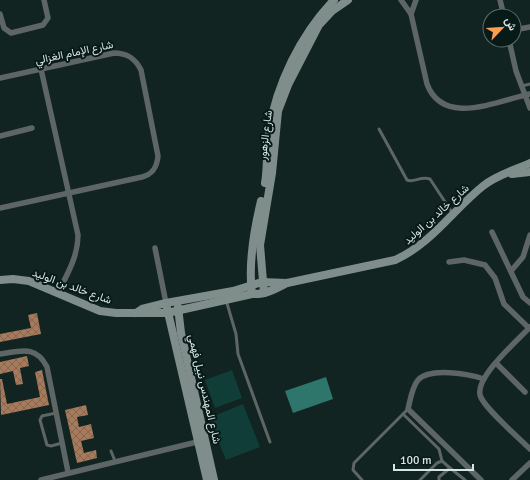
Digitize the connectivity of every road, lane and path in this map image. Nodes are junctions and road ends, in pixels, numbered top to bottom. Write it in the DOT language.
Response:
graph roads {
  1 [pos="44,0"];
  2 [pos="334,0"];
  3 [pos="348,0"];
  4 [pos="400,0"];
  5 [pos="416,0"];
  6 [pos="0,14"];
  7 [pos="410,14"];
  8 [pos="511,48"];
  9 [pos="41,69"];
  10 [pos="0,78"];
  11 [pos="530,84"];
  12 [pos="521,86"];
  13 [pos="528,95"];
  14 [pos="530,108"];
  15 [pos="32,128"];
  16 [pos="379,129"];
  17 [pos="0,136"];
  18 [pos="530,163"];
  19 [pos="530,172"];
  20 [pos="504,176"];
  21 [pos="69,193"];
  22 [pos="0,208"];
  23 [pos="453,214"];
  24 [pos="492,232"];
  25 [pos="530,235"];
  26 [pos="155,248"];
  27 [pos="449,262"];
  28 [pos="511,271"];
  29 [pos="0,280"];
  30 [pos="262,282"];
  31 [pos="287,283"];
  32 [pos="251,285"];
  33 [pos="58,293"];
  34 [pos="264,293"];
  35 [pos="252,294"];
  36 [pos="226,300"];
  37 [pos="166,303"];
  38 [pos="530,303"];
  39 [pos="178,307"];
  40 [pos="136,313"];
  41 [pos="167,313"];
  42 [pos="530,328"];
  43 [pos="0,354"];
  44 [pos="496,363"];
  45 [pos="484,379"];
  46 [pos="525,392"];
  47 [pos="405,412"];
  48 [pos="56,413"];
  49 [pos="201,440"];
  50 [pos="270,442"];
  51 [pos="62,443"];
  52 [pos="530,448"];
  53 [pos="111,451"];
  54 [pos="115,461"];
  55 [pos="442,461"];
  56 [pos="530,463"];
  57 [pos="450,468"];
  58 [pos="68,472"];
  59 [pos="41,480"];
  60 [pos="206,480"];
  61 [pos="214,480"];
  62 [pos="362,480"];
  63 [pos="422,480"];
  64 [pos="439,480"];
  65 [pos="465,480"];
  66 [pos="481,480"];
  67 [pos="512,480"];
  1 -- 6 [label="street"];
  2 -- 32 [label="street, شارع الزهور"];
  3 -- 30 [label="street, شارع الزهور"];
  4 -- 7 [label="street"];
  5 -- 7 [label="street"];
  7 -- 13 [label="street"];
  8 -- 12 [label="street"];
  9 -- 10 [label="street, شارع الإمام الغزالي"];
  9 -- 21 [label="street"];
  9 -- 21 [label="street, شارع الإمام الغزالي"];
  11 -- 12 [label="lane"];
  12 -- 13 [label="street"];
  13 -- 14 [label="street"];
  15 -- 17 [label="street"];
  16 -- 23 [label="lane"];
  18 -- 20 [label="street, شارع خالد بن الوليد"];
  19 -- 20 [label="street, شارع خالد بن الوليد"];
  20 -- 23 [label="street, شارع خالد بن الوليد"];
  21 -- 22 [label="street"];
  21 -- 33 [label="street"];
  23 -- 31 [label="street, شارع خالد بن الوليد"];
  24 -- 28 [label="street"];
  25 -- 28 [label="street"];
  26 -- 37 [label="street"];
  27 -- 42 [label="street"];
  28 -- 38 [label="street"];
  29 -- 33 [label="street, شارع خالد بن الوليد"];
  30 -- 31 [label="street, شارع خالد بن الوليد"];
  30 -- 32 [label="street, شارع خالد بن الوليد"];
  30 -- 34 [label="street, شارع الزهور"];
  31 -- 34 [label="street, شارع خالد بن الوليد"];
  32 -- 35 [label="street, شارع الزهور"];
  32 -- 39 [label="street, شارع خالد بن الوليد"];
  33 -- 40 [label="street, شارع خالد بن الوليد"];
  34 -- 35 [label="street, شارع خالد بن الوليد"];
  35 -- 36 [label="street, شارع خالد بن الوليد"];
  36 -- 39 [label="street, شارع خالد بن الوليد"];
  36 -- 50 [label="lane"];
  37 -- 39 [label="street, شارع خالد بن الوليد"];
  37 -- 40 [label="street, شارع خالد بن الوليد"];
  37 -- 41 [label="street, شارع المهندس نبيل فهمي"];
  39 -- 41 [label="street, شارع خالد بن الوليد"];
  39 -- 49 [label="street, شارع المهندس نبيل فهمي"];
  40 -- 41 [label="street, شارع خالد بن الوليد"];
  41 -- 49 [label="street, شارع المهندس نبيل فهمي"];
  42 -- 44 [label="street"];
  43 -- 48 [label="street"];
  44 -- 45 [label="street"];
  44 -- 46 [label="street"];
  45 -- 47 [label="street"];
  45 -- 52 [label="street"];
  47 -- 55 [label="lane"];
  47 -- 62 [label="lane"];
  47 -- 66 [label="street"];
  48 -- 51 [label="street"];
  48 -- 51 [label="lane"];
  49 -- 54 [label="street"];
  49 -- 60 [label="street, شارع المهندس نبيل فهمي"];
  49 -- 61 [label="street, شارع المهندس نبيل فهمي"];
  51 -- 58 [label="street"];
  53 -- 54 [label="lane"];
  54 -- 58 [label="street"];
  55 -- 57 [label="lane"];
  55 -- 63 [label="lane"];
  56 -- 67 [label="street"];
  57 -- 64 [label="lane"];
  57 -- 65 [label="lane"];
  58 -- 59 [label="street"];
}
